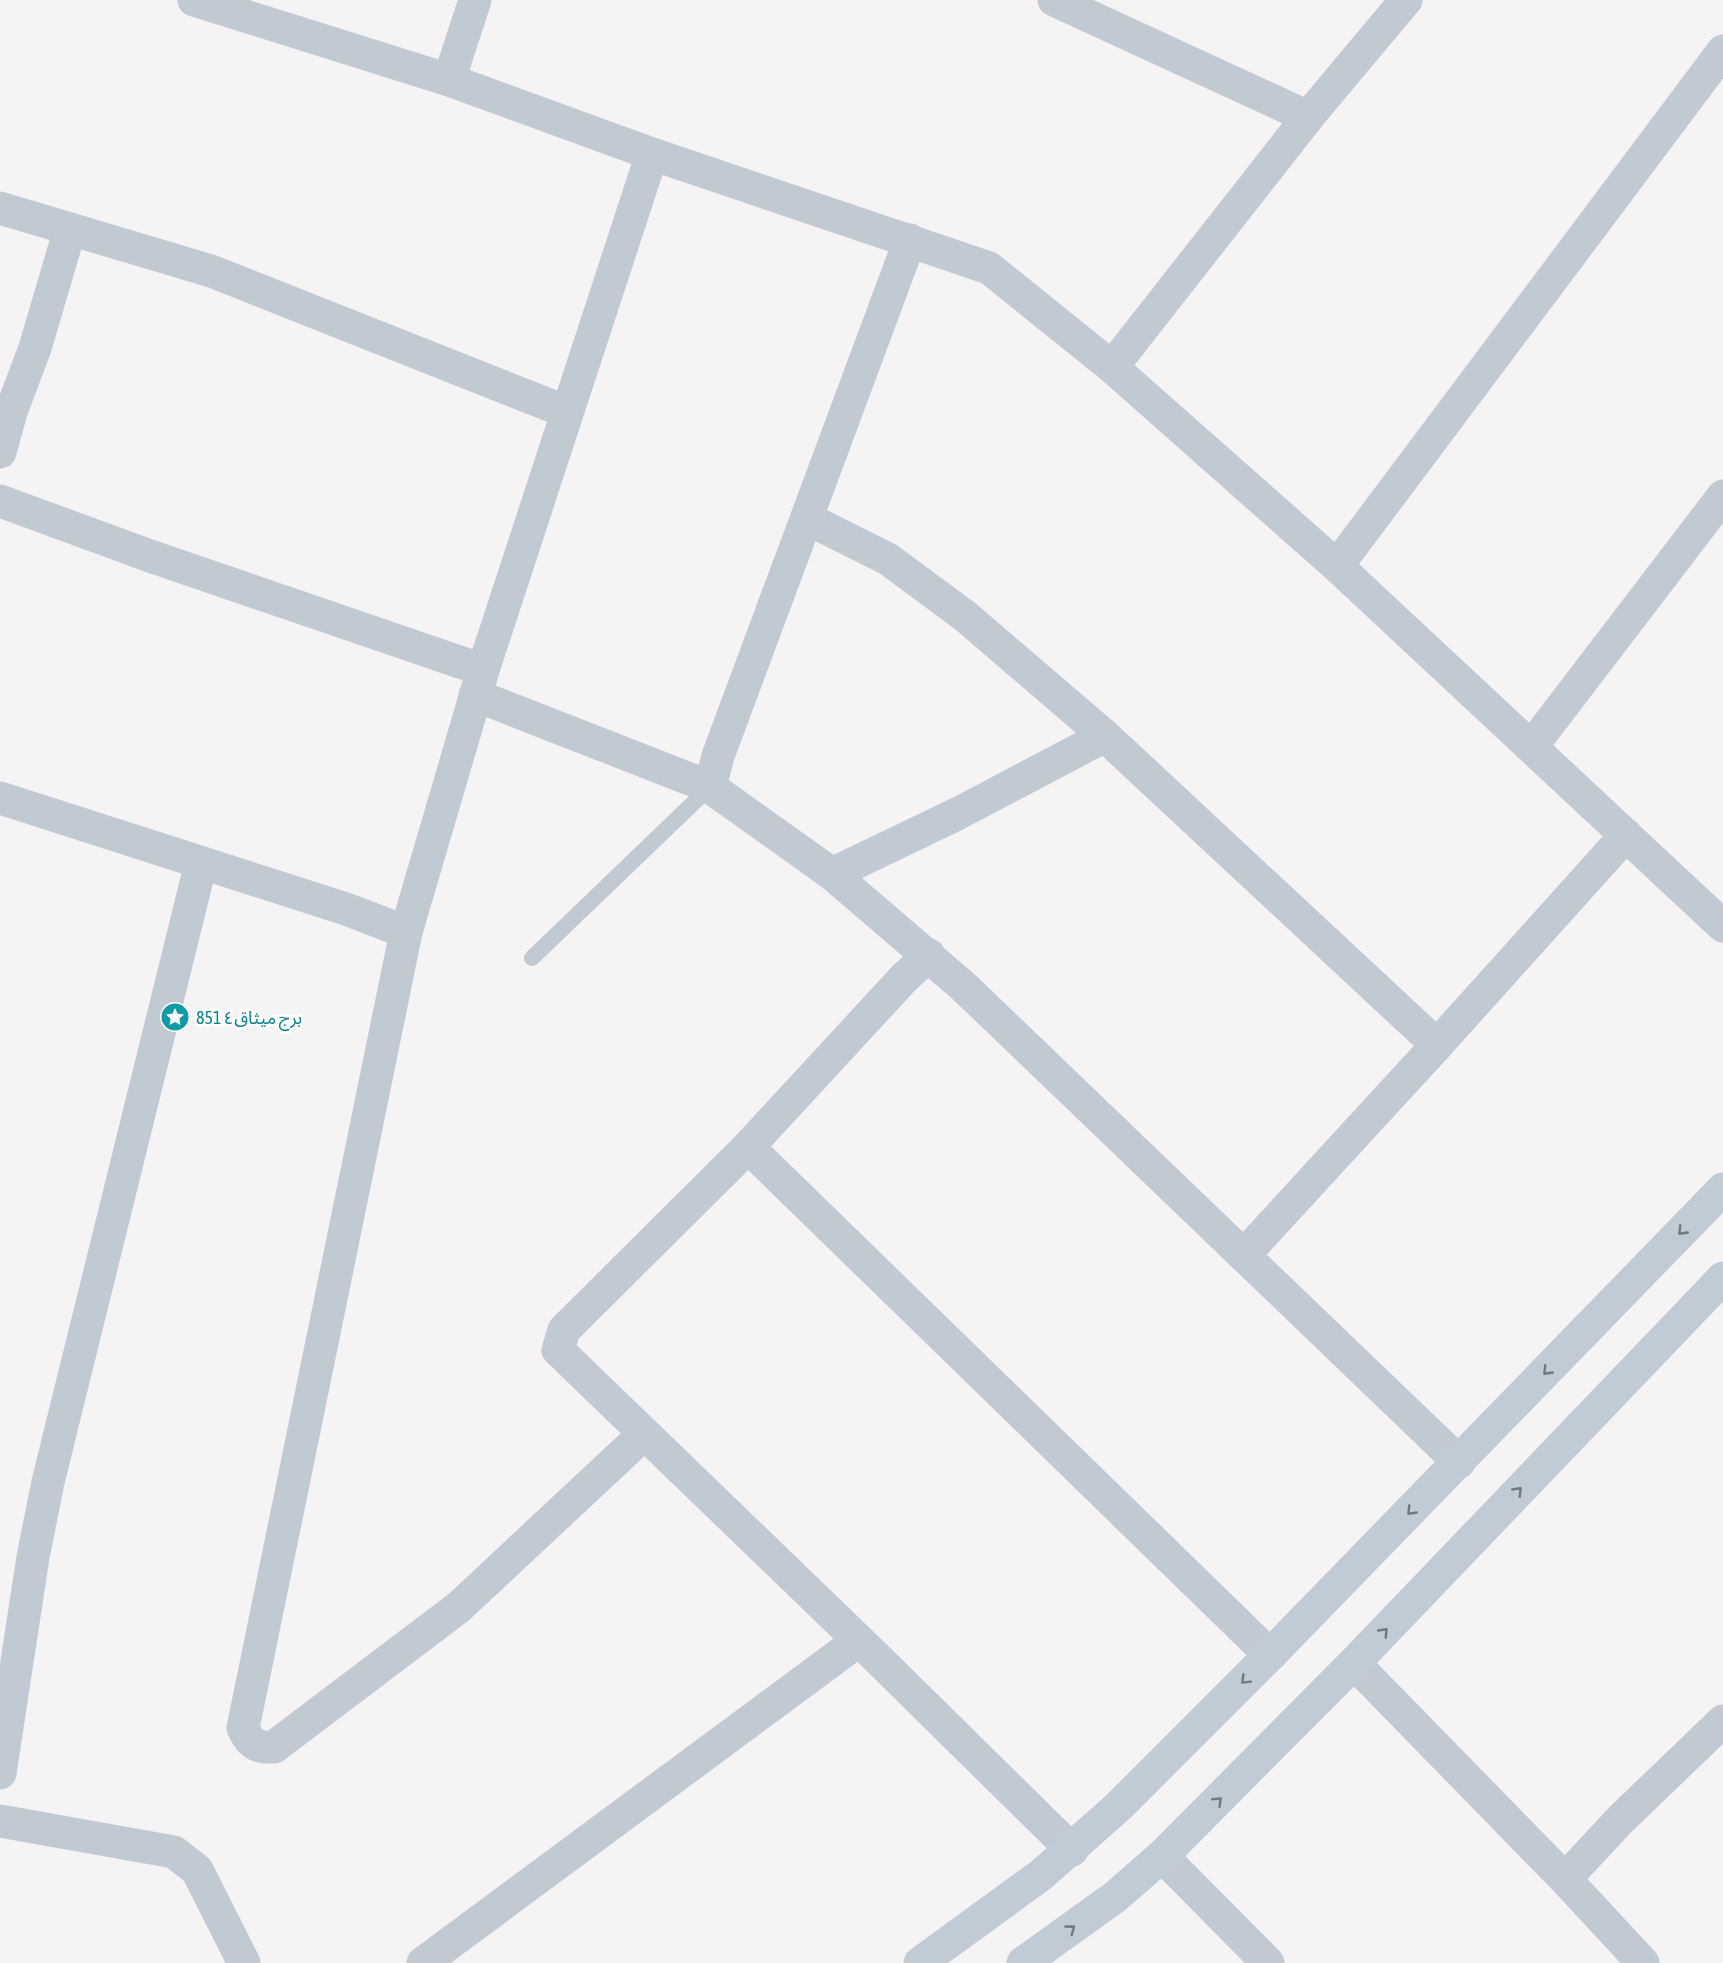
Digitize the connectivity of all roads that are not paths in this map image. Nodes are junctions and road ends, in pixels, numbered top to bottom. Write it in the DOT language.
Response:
graph roads {
  1 [pos="195,0"];
  2 [pos="475,0"];
  3 [pos="1054,0"];
  4 [pos="1406,0"];
  5 [pos="1723,51"];
  6 [pos="449,80"];
  7 [pos="1308,117"];
  8 [pos="652,154"];
  9 [pos="0,208"];
  10 [pos="70,229"];
  11 [pos="910,240"];
  12 [pos="1112,367"];
  13 [pos="567,412"];
  14 [pos="0,452"];
  15 [pos="1723,495"];
  16 [pos="0,501"];
  17 [pos="808,519"];
  18 [pos="1336,566"];
  19 [pos="479,682"];
  20 [pos="1105,736"];
  21 [pos="1532,746"];
  22 [pos="710,787"];
  23 [pos="0,798"];
  24 [pos="1626,835"];
  25 [pos="201,863"];
  26 [pos="832,873"];
  27 [pos="1722,924"];
  28 [pos="406,933"];
  29 [pos="929,955"];
  30 [pos="532,958"];
  31 [pos="1437,1045"];
  32 [pos="748,1147"];
  33 [pos="1723,1189"];
  34 [pos="1244,1255"];
  35 [pos="1723,1278"];
  36 [pos="643,1435"];
  37 [pos="1459,1462"];
  38 [pos="858,1641"];
  39 [pos="1270,1655"];
  40 [pos="1354,1663"];
  41 [pos="1723,1721"];
  42 [pos="0,1773"];
  43 [pos="0,1821"];
  44 [pos="1072,1850"];
  45 [pos="1162,1856"];
  46 [pos="1565,1879"];
  47 [pos="244,1963"];
  48 [pos="423,1963"];
  49 [pos="920,1963"];
  50 [pos="1023,1963"];
  51 [pos="1268,1963"];
  52 [pos="1643,1963"];
  1 -- 6 [label="street"];
  2 -- 6 [label="street"];
  3 -- 7 [label="street"];
  4 -- 7 [label="street"];
  5 -- 18 [label="street"];
  6 -- 8 [label="street"];
  7 -- 12 [label="street"];
  8 -- 11 [label="street"];
  8 -- 13 [label="street"];
  9 -- 10 [label="street"];
  10 -- 13 [label="street"];
  10 -- 14 [label="street"];
  11 -- 12 [label="street"];
  11 -- 17 [label="street"];
  12 -- 18 [label="street"];
  13 -- 19 [label="street"];
  15 -- 21 [label="street"];
  16 -- 19 [label="street"];
  17 -- 20 [label="street"];
  17 -- 22 [label="street"];
  18 -- 21 [label="street"];
  19 -- 22 [label="street"];
  19 -- 28 [label="street"];
  20 -- 26 [label="street"];
  20 -- 31 [label="street"];
  21 -- 24 [label="street"];
  22 -- 26 [label="street"];
  22 -- 30 [label="lane"];
  23 -- 25 [label="street"];
  24 -- 27 [label="street"];
  24 -- 31 [label="street"];
  25 -- 28 [label="street"];
  25 -- 42 [label="street"];
  26 -- 29 [label="street"];
  28 -- 36 [label="street"];
  29 -- 32 [label="street"];
  29 -- 34 [label="street"];
  31 -- 34 [label="street"];
  32 -- 36 [label="street"];
  32 -- 39 [label="street"];
  33 -- 37 [label="main road, one-way"];
  34 -- 37 [label="street"];
  40 -- 35 [label="main road, one-way"];
  36 -- 38 [label="street"];
  37 -- 39 [label="main road, one-way"];
  38 -- 44 [label="street"];
  38 -- 48 [label="street"];
  39 -- 44 [label="main road, one-way"];
  45 -- 40 [label="main road, one-way"];
  40 -- 46 [label="street"];
  41 -- 46 [label="street"];
  43 -- 47 [label="street"];
  44 -- 49 [label="main road"];
  50 -- 45 [label="main road, one-way"];
  45 -- 51 [label="street"];
  46 -- 52 [label="street"];
}
